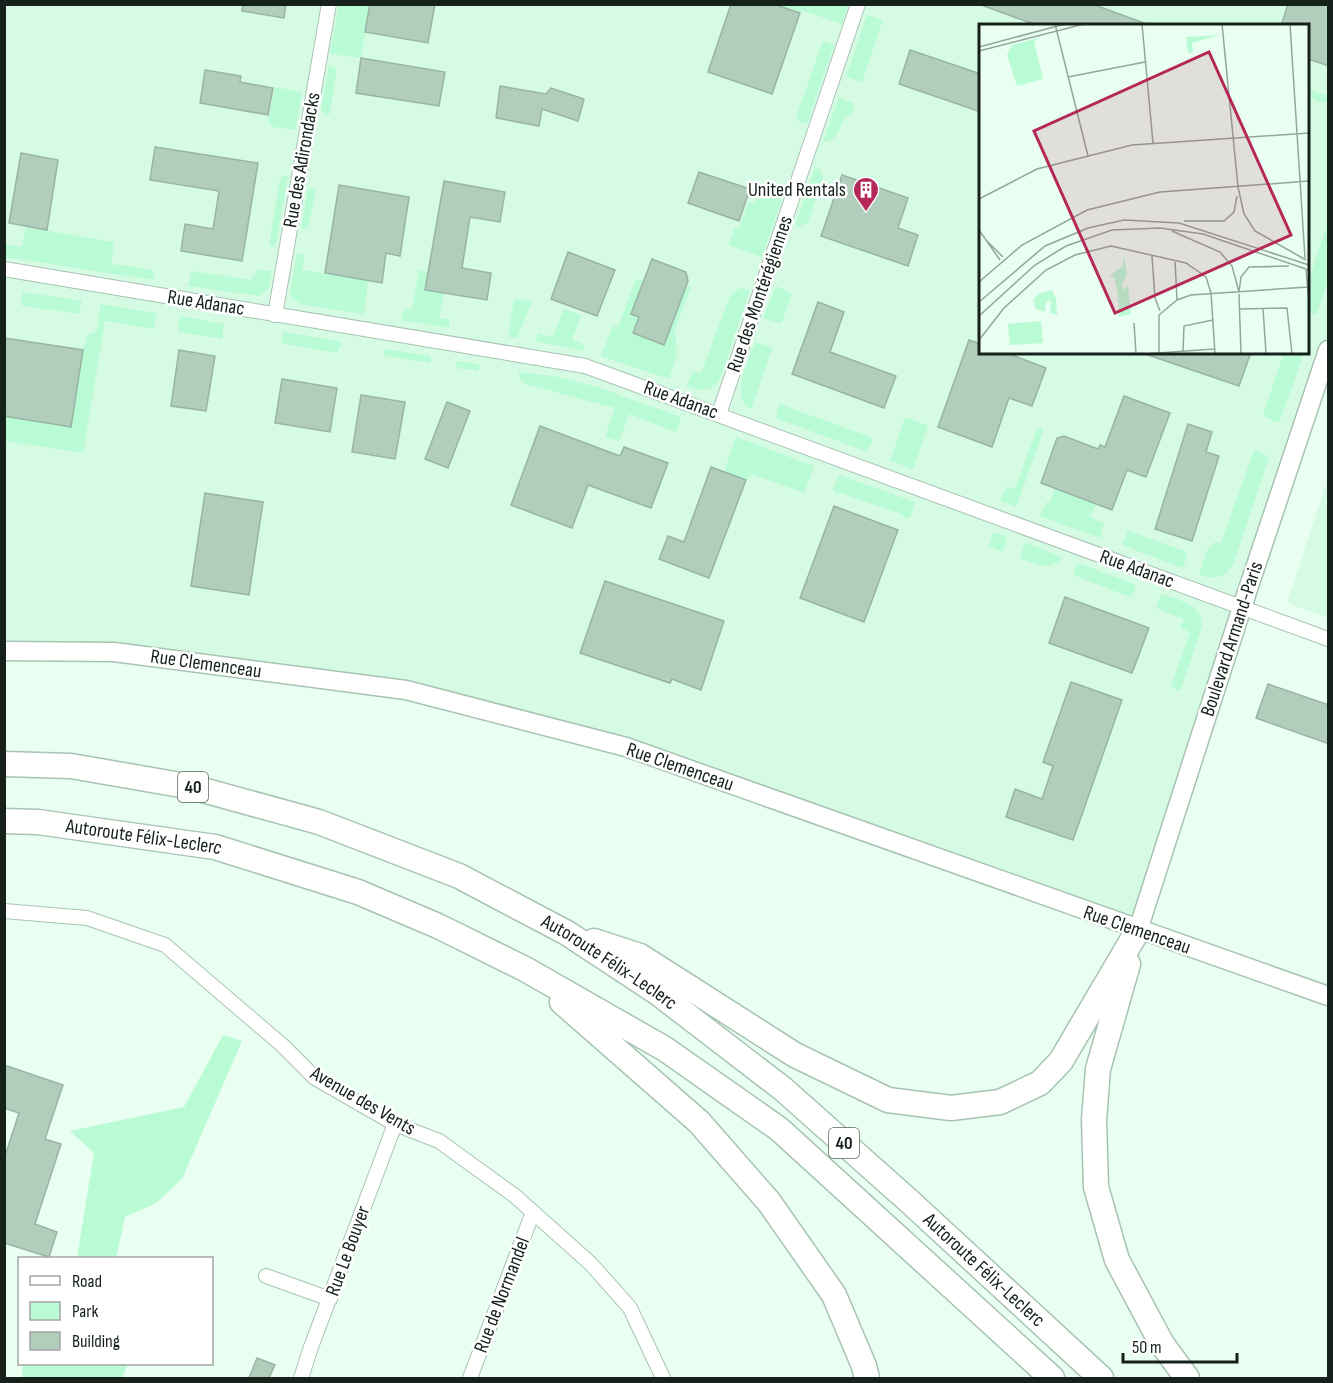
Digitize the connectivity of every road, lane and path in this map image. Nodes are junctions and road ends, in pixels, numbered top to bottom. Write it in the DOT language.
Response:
graph roads {
  1 [pos="329,4"];
  2 [pos="858,4"];
  3 [pos="4,270"];
  4 [pos="275,315"];
  5 [pos="1329,350"];
  6 [pos="719,414"];
  7 [pos="1242,607"];
  8 [pos="1329,639"];
  9 [pos="4,651"];
  10 [pos="4,764"];
  11 [pos="4,822"];
  12 [pos="4,911"];
  13 [pos="1138,930"];
  14 [pos="567,933"];
  15 [pos="525,969"];
  16 [pos="1329,996"];
  17 [pos="395,1124"];
  18 [pos="533,1212"];
  19 [pos="266,1276"];
  20 [pos="330,1299"];
  21 [pos="301,1378"];
  22 [pos="470,1378"];
  23 [pos="663,1378"];
  24 [pos="867,1378"];
  25 [pos="1052,1378"];
  26 [pos="1101,1378"];
  27 [pos="1187,1378"];
  1 -- 4 [label="street, Rue des Adirondacks"];
  2 -- 6 [label="street, Rue des Montérégiennes"];
  3 -- 4 [label="street, Rue Adanac"];
  4 -- 6 [label="street, Rue Adanac"];
  5 -- 7 [label="street, Boulevard Armand-Paris"];
  6 -- 7 [label="street, Rue Adanac"];
  7 -- 8 [label="street, Rue Adanac"];
  7 -- 13 [label="street, Boulevard Armand-Paris"];
  9 -- 13 [label="street, Rue Clemenceau"];
  10 -- 14 [label="highway, Autoroute Félix-Leclerc / 40"];
  11 -- 15 [label="highway, Autoroute Félix-Leclerc / 40"];
  12 -- 17 [label="street, Avenue des Vents"];
  13 -- 14 [label="highway"];
  13 -- 16 [label="street, Rue Clemenceau"];
  13 -- 27 [label="highway"];
  14 -- 26 [label="highway, Autoroute Félix-Leclerc / 40"];
  15 -- 24 [label="highway"];
  15 -- 25 [label="highway, Autoroute Félix-Leclerc / 40"];
  17 -- 18 [label="street, Avenue des Vents"];
  17 -- 20 [label="street, Rue Le Bouyer"];
  18 -- 22 [label="street, Rue de Normandel"];
  18 -- 23 [label="street, Avenue des Vents"];
  19 -- 20 [label="street"];
  20 -- 21 [label="street, Rue Le Bouyer"];
}
